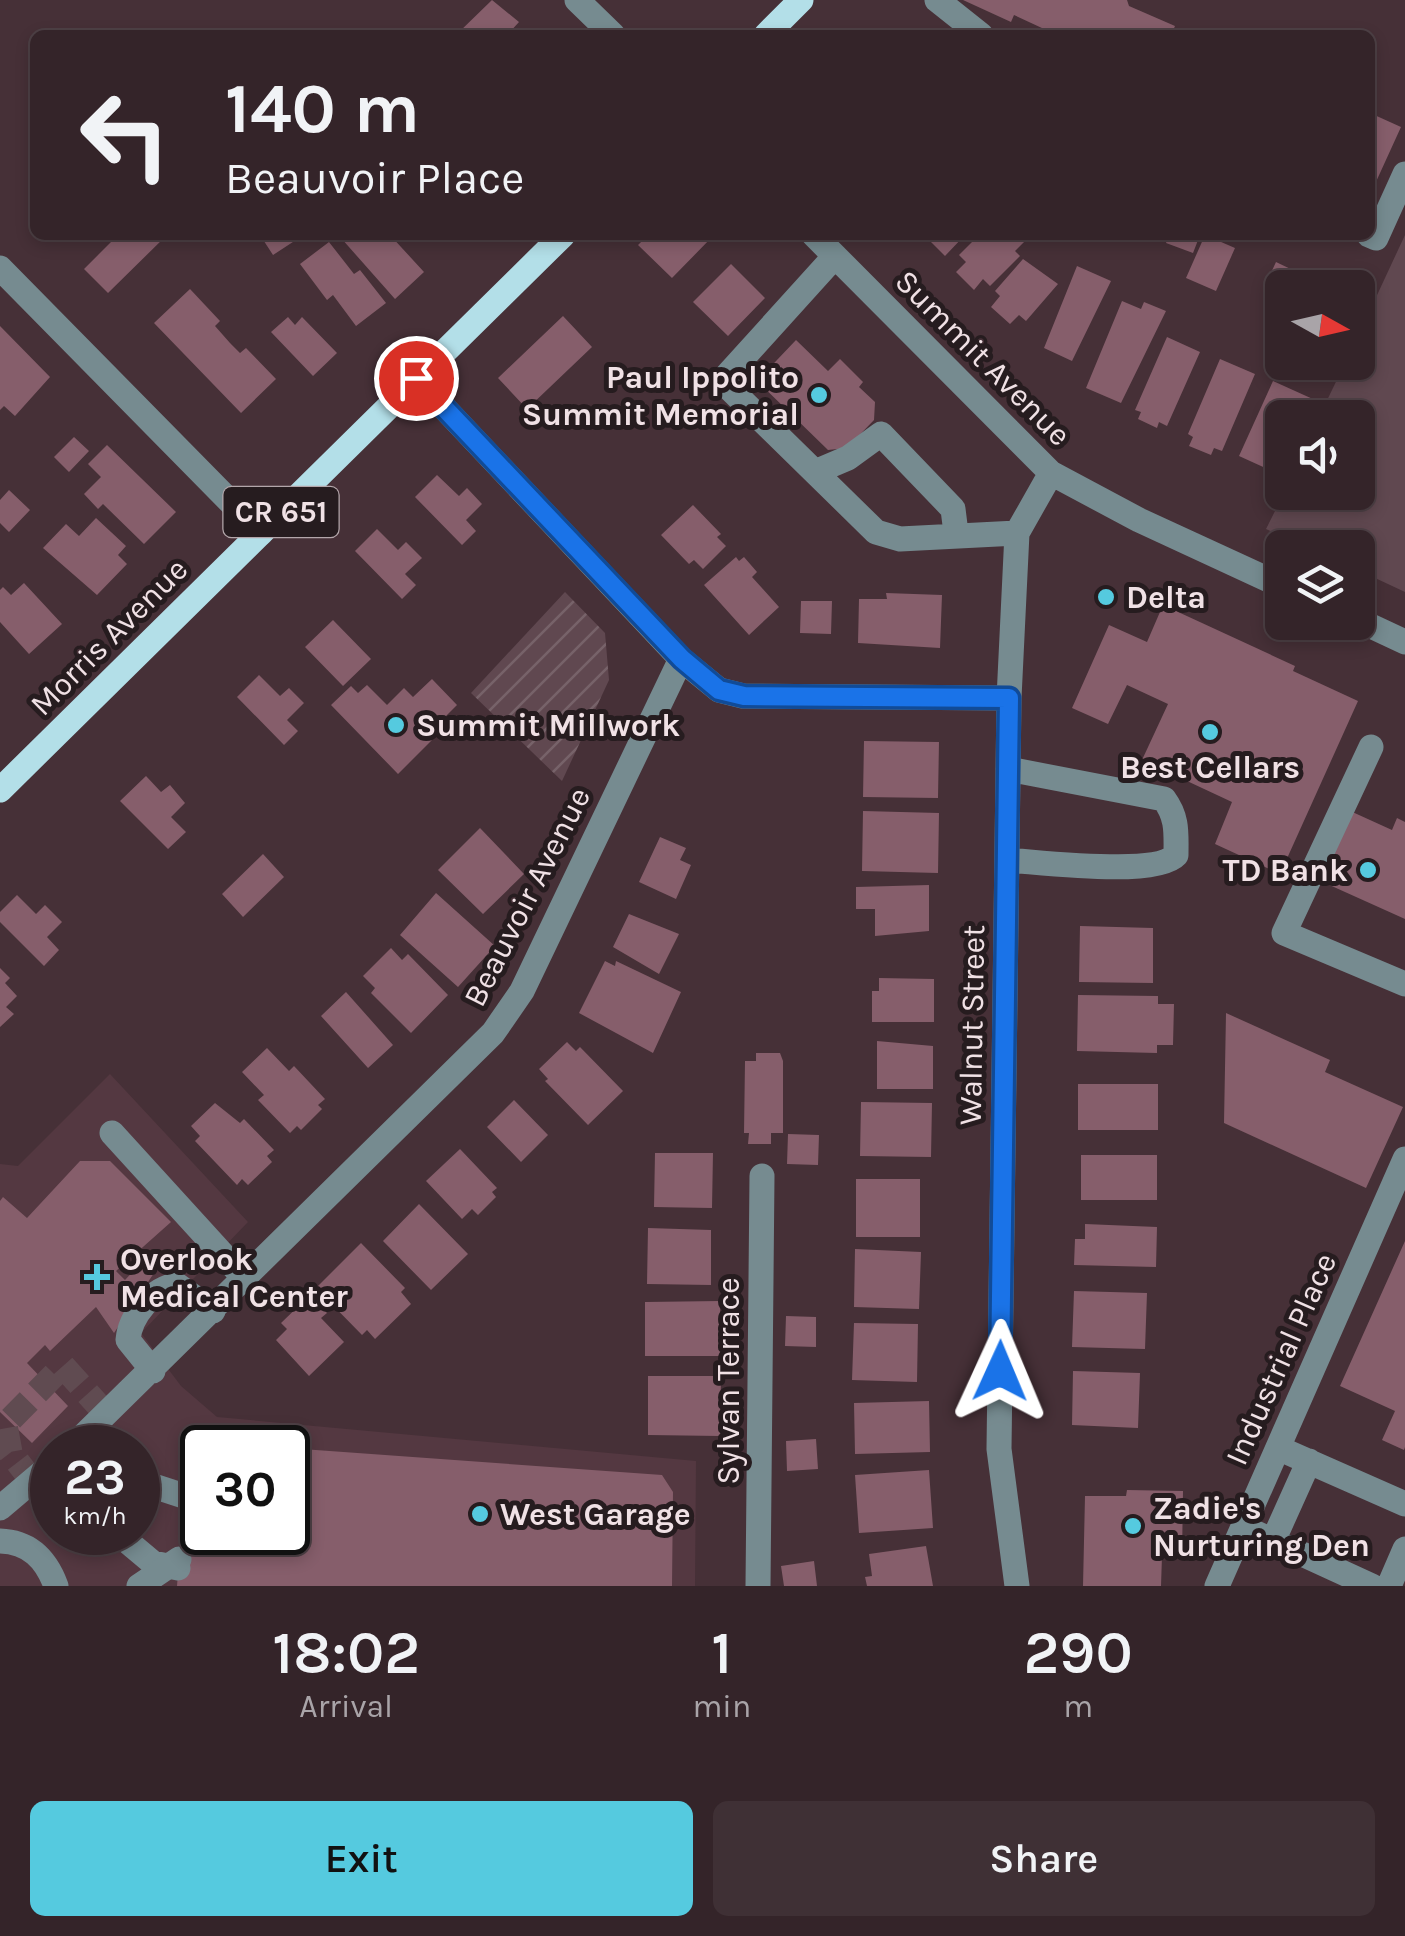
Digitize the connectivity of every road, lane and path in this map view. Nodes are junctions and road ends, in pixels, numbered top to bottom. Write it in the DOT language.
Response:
graph roads {
  1 [pos="577,0"];
  2 [pos="801,0"];
  3 [pos="937,0"];
  4 [pos="607,30"];
  5 [pos="771,30"];
  6 [pos="975,30"];
  7 [pos="1405,174"];
  8 [pos="1375,238"];
  9 [pos="558,240"];
  10 [pos="819,240"];
  11 [pos="835,256"];
  12 [pos="4,280"];
  13 [pos="416,378"];
  14 [pos="815,472"];
  15 [pos="1051,472"];
  16 [pos="261,532"];
  17 [pos="956,533"];
  18 [pos="1018,533"];
  19 [pos="1265,578"];
  20 [pos="1375,628"];
  21 [pos="1405,642"];
  22 [pos="682,659"];
  23 [pos="1009,698"];
  24 [pos="1371,747"];
  25 [pos="1008,769"];
  26 [pos="0,790"];
  27 [pos="1007,860"];
  28 [pos="1403,987"];
  29 [pos="112,1134"];
  30 [pos="1405,1159"];
  31 [pos="762,1176"];
  32 [pos="246,1279"];
  33 [pos="213,1311"];
  34 [pos="153,1371"];
  35 [pos="101,1425"];
  36 [pos="1278,1448"];
  37 [pos="1309,1461"];
  38 [pos="30,1486"];
  39 [pos="22,1493"];
  40 [pos="1405,1504"];
  41 [pos="0,1508"];
  42 [pos="1243,1527"];
  43 [pos="1273,1541"];
  44 [pos="10,1542"];
  45 [pos="1405,1549"];
  46 [pos="143,1555"];
  47 [pos="56,1586"];
  48 [pos="139,1586"];
  49 [pos="758,1586"];
  50 [pos="1017,1586"];
  51 [pos="1216,1586"];
  52 [pos="1372,1586"];
  53 [pos="1388,1586"];
  1 -- 4 [label="street"];
  2 -- 5 [label="main road"];
  3 -- 6 [label="street"];
  7 -- 8 [label="street"];
  9 -- 13 [label="main road, Morris Avenue / CR 651"];
  10 -- 11 [label="street, Summit Avenue"];
  11 -- 14 [label="street"];
  11 -- 15 [label="street, Summit Avenue"];
  12 -- 16 [label="street"];
  13 -- 16 [label="main road, Morris Avenue / CR 651"];
  13 -- 22 [label="street"];
  14 -- 17 [label="street"];
  14 -- 17 [label="street"];
  15 -- 18 [label="street, Walnut Street"];
  15 -- 19 [label="street, Summit Avenue"];
  16 -- 26 [label="main road, Morris Avenue / CR 651"];
  17 -- 18 [label="street"];
  18 -- 23 [label="street, Walnut Street"];
  20 -- 21 [label="street"];
  22 -- 23 [label="street"];
  22 -- 32 [label="street, Beauvoir Avenue"];
  23 -- 25 [label="street, Walnut Street"];
  24 -- 28 [label="street"];
  25 -- 27 [label="street, Walnut Street"];
  25 -- 27 [label="street"];
  27 -- 50 [label="street, Walnut Street"];
  29 -- 32 [label="street"];
  30 -- 36 [label="street, Industrial Place"];
  31 -- 49 [label="street, Sylvan Terrace"];
  32 -- 33 [label="street, Beauvoir Avenue"];
  33 -- 34 [label="street, Beauvoir Avenue"];
  33 -- 34 [label="street"];
  34 -- 35 [label="street, Beauvoir Avenue"];
  36 -- 37 [label="street"];
  36 -- 42 [label="street, Industrial Place"];
  37 -- 40 [label="street"];
  37 -- 43 [label="street"];
  38 -- 39 [label="street"];
  39 -- 41 [label="street"];
  39 -- 44 [label="street"];
  42 -- 43 [label="street"];
  42 -- 51 [label="street, Industrial Place"];
  43 -- 52 [label="street"];
  44 -- 47 [label="street"];
  45 -- 53 [label="street"];
  46 -- 48 [label="street, bridge"];
}
